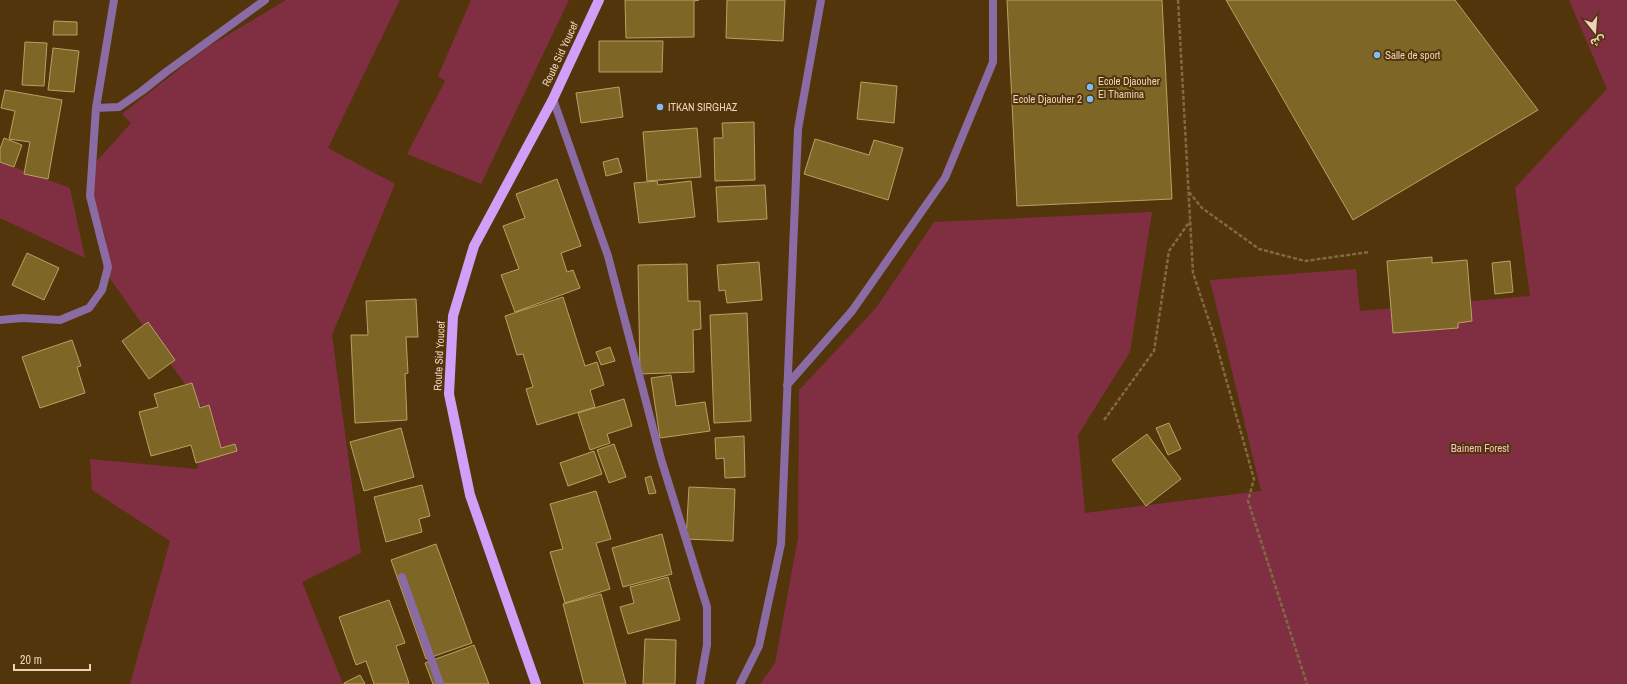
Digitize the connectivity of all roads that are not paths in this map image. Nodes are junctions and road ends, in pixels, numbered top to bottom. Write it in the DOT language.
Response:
graph roads {
  1 [pos="114,0"];
  2 [pos="265,0"];
  3 [pos="599,0"];
  4 [pos="821,0"];
  5 [pos="993,0"];
  6 [pos="552,99"];
  7 [pos="96,108"];
  8 [pos="0,320"];
  9 [pos="787,385"];
  10 [pos="402,577"];
  11 [pos="440,684"];
  12 [pos="536,684"];
  13 [pos="700,684"];
  14 [pos="740,684"];
  1 -- 7 [label="street"];
  2 -- 7 [label="street"];
  3 -- 6 [label="main road, Route Sid Youcef"];
  4 -- 9 [label="street"];
  5 -- 9 [label="street"];
  6 -- 12 [label="main road, Route Sid Youcef"];
  6 -- 13 [label="street"];
  7 -- 8 [label="street"];
  9 -- 14 [label="street"];
  10 -- 11 [label="street"];
}
